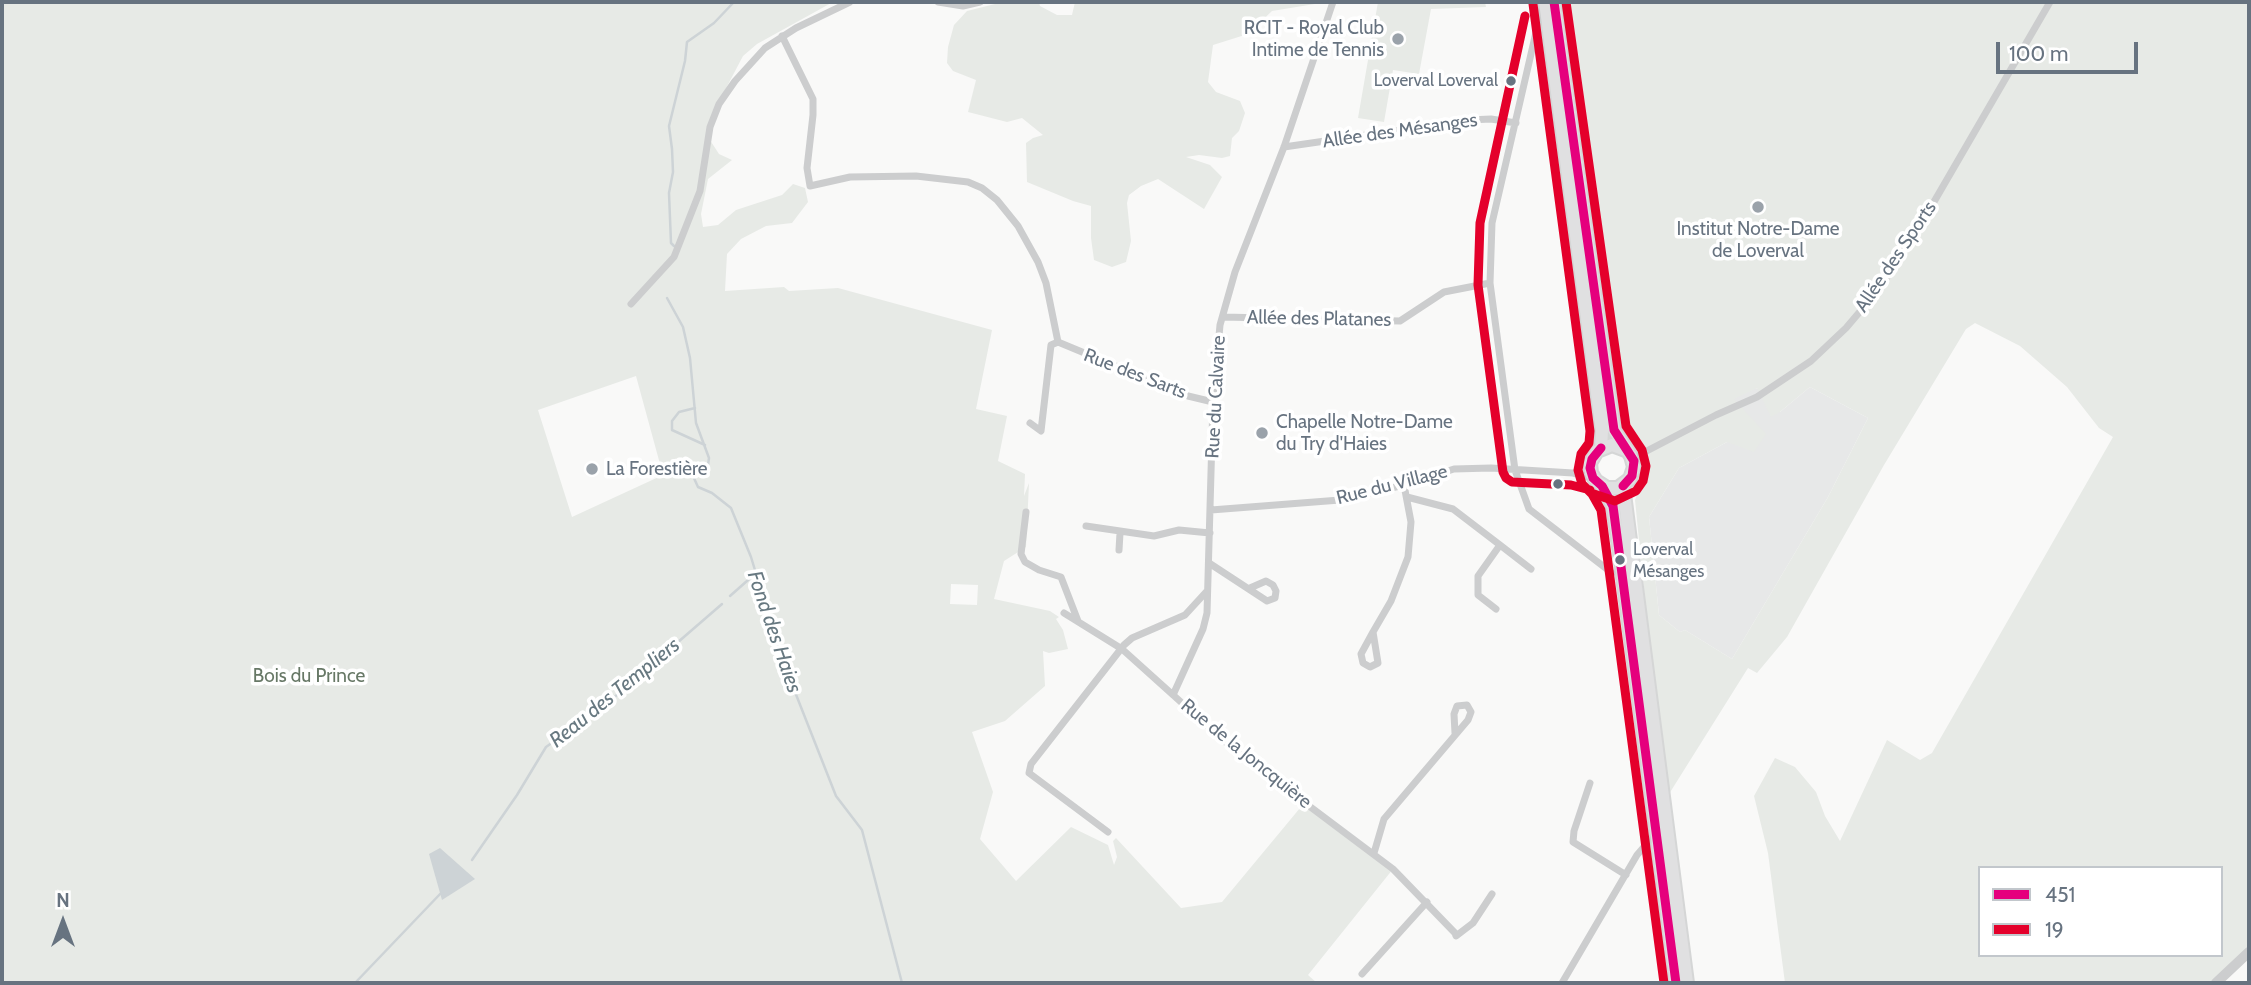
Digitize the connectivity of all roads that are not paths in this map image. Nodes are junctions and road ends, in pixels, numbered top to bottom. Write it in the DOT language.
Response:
graph roads {
  1 [pos="850,2"];
  2 [pos="938,2"];
  3 [pos="979,2"];
  4 [pos="1333,2"];
  5 [pos="1544,2"];
  6 [pos="1554,2"];
  7 [pos="2050,2"];
  8 [pos="782,36"];
  9 [pos="1516,123"];
  10 [pos="1284,147"];
  11 [pos="1490,283"];
  12 [pos="631,304"];
  13 [pos="1223,317"];
  14 [pos="1058,342"];
  15 [pos="1213,402"];
  16 [pos="1030,423"];
  17 [pos="1601,448"];
  18 [pos="1631,456"];
  19 [pos="1590,463"];
  20 [pos="1515,470"];
  21 [pos="1573,473"];
  22 [pos="1598,482"];
  23 [pos="1404,485"];
  24 [pos="1623,486"];
  25 [pos="1407,497"];
  26 [pos="1211,510"];
  27 [pos="1026,512"];
  28 [pos="1086,526"];
  29 [pos="1120,533"];
  30 [pos="1210,533"];
  31 [pos="1500,545"];
  32 [pos="1119,550"];
  33 [pos="1209,563"];
  34 [pos="1531,569"];
  35 [pos="1612,573"];
  36 [pos="1250,589"];
  37 [pos="1208,591"];
  38 [pos="1496,609"];
  39 [pos="1064,614"];
  40 [pos="1078,621"];
  41 [pos="1373,632"];
  42 [pos="1122,649"];
  43 [pos="1172,695"];
  44 [pos="1455,733"];
  45 [pos="1590,783"];
  46 [pos="1108,832"];
  47 [pos="1656,832"];
  48 [pos="1374,853"];
  49 [pos="1626,875"];
  50 [pos="1492,894"];
  51 [pos="1427,902"];
  52 [pos="2249,952"];
  53 [pos="1362,974"];
  54 [pos="1562,983"];
  55 [pos="1676,983"];
  56 [pos="1686,983"];
  57 [pos="2216,983"];
  1 -- 8 [label="street"];
  2 -- 3 [label="street"];
  4 -- 10 [label="street, Rue du Calvaire"];
  5 -- 9 [label="street"];
  5 -- 17 [label="main road"];
  6 -- 18 [label="main road"];
  7 -- 18 [label="street, Allée des Sports"];
  8 -- 12 [label="street"];
  8 -- 14 [label="street, Rue des Sarts"];
  9 -- 10 [label="street, Allée des Mésanges"];
  9 -- 11 [label="street"];
  10 -- 13 [label="street, Rue du Calvaire"];
  11 -- 13 [label="street, Allée des Platanes"];
  11 -- 20 [label="street"];
  13 -- 15 [label="street, Rue du Calvaire"];
  14 -- 15 [label="street, Rue des Sarts"];
  14 -- 16 [label="street, Rue des Sarts"];
  15 -- 26 [label="street, Rue du Calvaire"];
  17 -- 18 [label="main road"];
  17 -- 19 [label="main road"];
  18 -- 24 [label="main road"];
  19 -- 21 [label="street"];
  19 -- 22 [label="main road"];
  20 -- 21 [label="street, Rue du Village"];
  20 -- 23 [label="street, Rue du Village"];
  20 -- 35 [label="street"];
  21 -- 22 [label="street, Rue du Village"];
  22 -- 24 [label="main road"];
  22 -- 47 [label="main road"];
  23 -- 25 [label="street"];
  23 -- 26 [label="street, Rue du Village"];
  24 -- 56 [label="main road"];
  25 -- 31 [label="street"];
  25 -- 41 [label="street"];
  26 -- 30 [label="street, Rue du Calvaire"];
  27 -- 40 [label="street"];
  28 -- 29 [label="street"];
  29 -- 30 [label="street"];
  29 -- 32 [label="street"];
  30 -- 33 [label="street, Rue du Calvaire"];
  31 -- 34 [label="street"];
  31 -- 38 [label="street"];
  33 -- 36 [label="street"];
  33 -- 37 [label="street, Rue du Calvaire"];
  37 -- 42 [label="street"];
  37 -- 43 [label="street, Rue du Calvaire"];
  39 -- 40 [label="street"];
  40 -- 42 [label="street"];
  42 -- 43 [label="street, Rue de la Joncquière"];
  42 -- 46 [label="street"];
  43 -- 48 [label="street, Rue de la Joncquière"];
  44 -- 48 [label="street"];
  45 -- 49 [label="street"];
  47 -- 49 [label="street"];
  47 -- 55 [label="main road"];
  48 -- 51 [label="street, Rue de la Joncquière"];
  49 -- 54 [label="street"];
  50 -- 51 [label="street, Rue de la Joncquière"];
  51 -- 53 [label="street"];
  52 -- 57 [label="street"];
}
